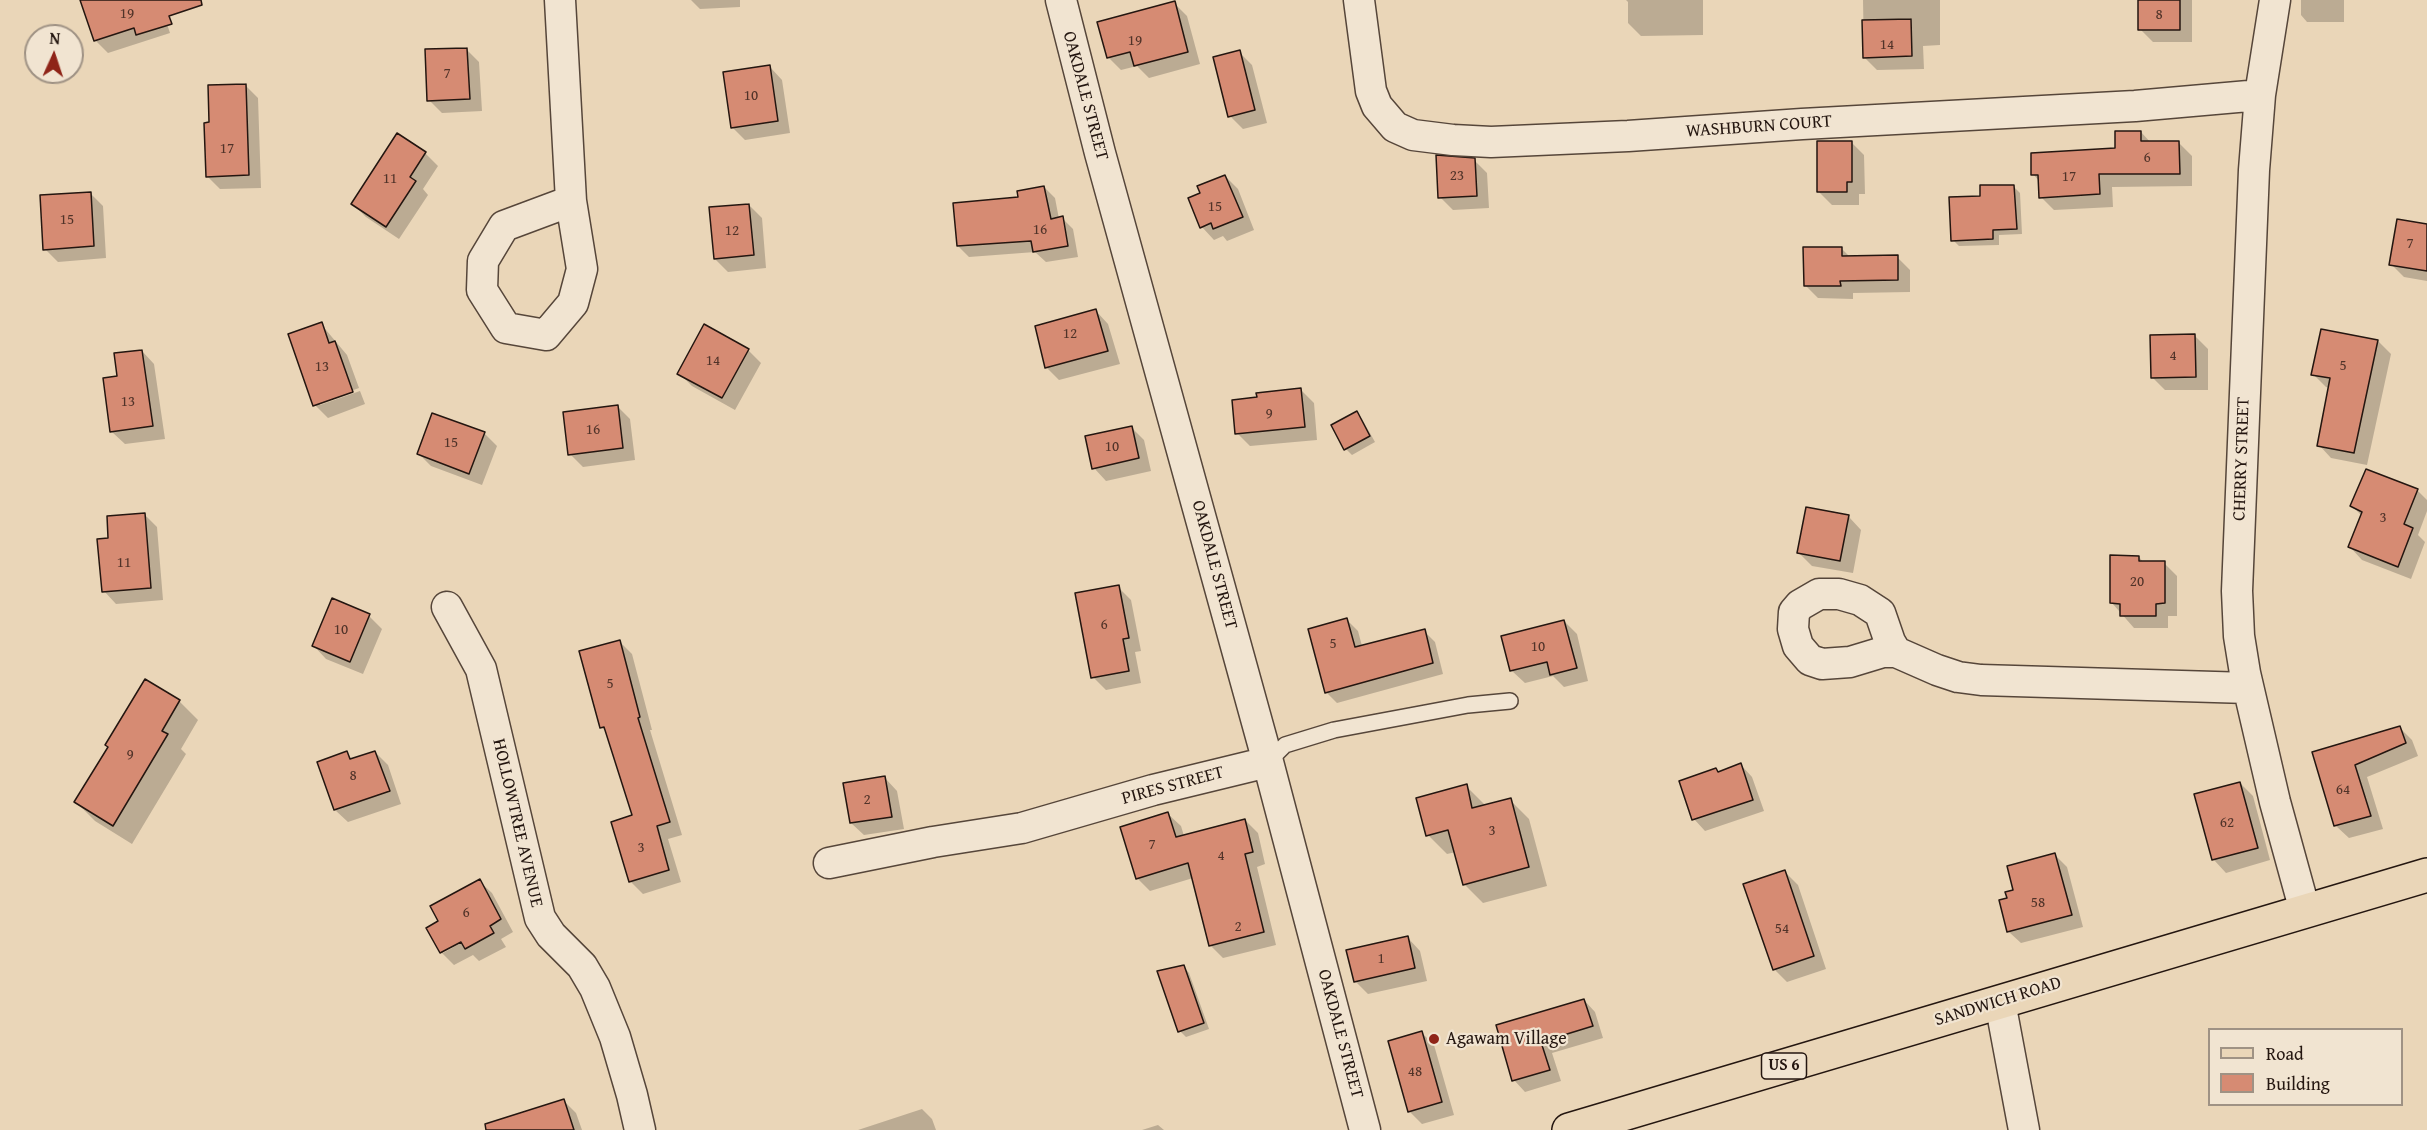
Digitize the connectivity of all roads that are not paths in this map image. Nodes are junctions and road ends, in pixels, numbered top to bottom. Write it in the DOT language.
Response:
graph roads {
  1 [pos="560,0"];
  2 [pos="1061,0"];
  3 [pos="1359,0"];
  4 [pos="2275,0"];
  5 [pos="2260,95"];
  6 [pos="571,201"];
  7 [pos="447,607"];
  8 [pos="1896,652"];
  9 [pos="2248,688"];
  10 [pos="1510,701"];
  11 [pos="1268,762"];
  12 [pos="829,863"];
  13 [pos="2427,875"];
  14 [pos="2305,911"];
  15 [pos="2000,1002"];
  16 [pos="640,1130"];
  17 [pos="1365,1130"];
  18 [pos="1569,1130"];
  19 [pos="2024,1130"];
  1 -- 6 [label="street"];
  2 -- 11 [label="street, OAKDALE STREET"];
  3 -- 5 [label="street, WASHBURN COURT"];
  4 -- 5 [label="street, CHERRY STREET"];
  5 -- 9 [label="street, CHERRY STREET"];
  7 -- 16 [label="street, HOLLOWTREE AVENUE"];
  8 -- 9 [label="street"];
  9 -- 14 [label="street, CHERRY STREET"];
  10 -- 11 [label="lane, PIRES STREET"];
  11 -- 12 [label="street, PIRES STREET"];
  11 -- 17 [label="street, OAKDALE STREET"];
  13 -- 14 [label="main road, SANDWICH ROAD / US 6"];
  14 -- 15 [label="main road, SANDWICH ROAD / US 6"];
  15 -- 18 [label="main road, SANDWICH ROAD / US 6"];
  15 -- 19 [label="street"];
}
